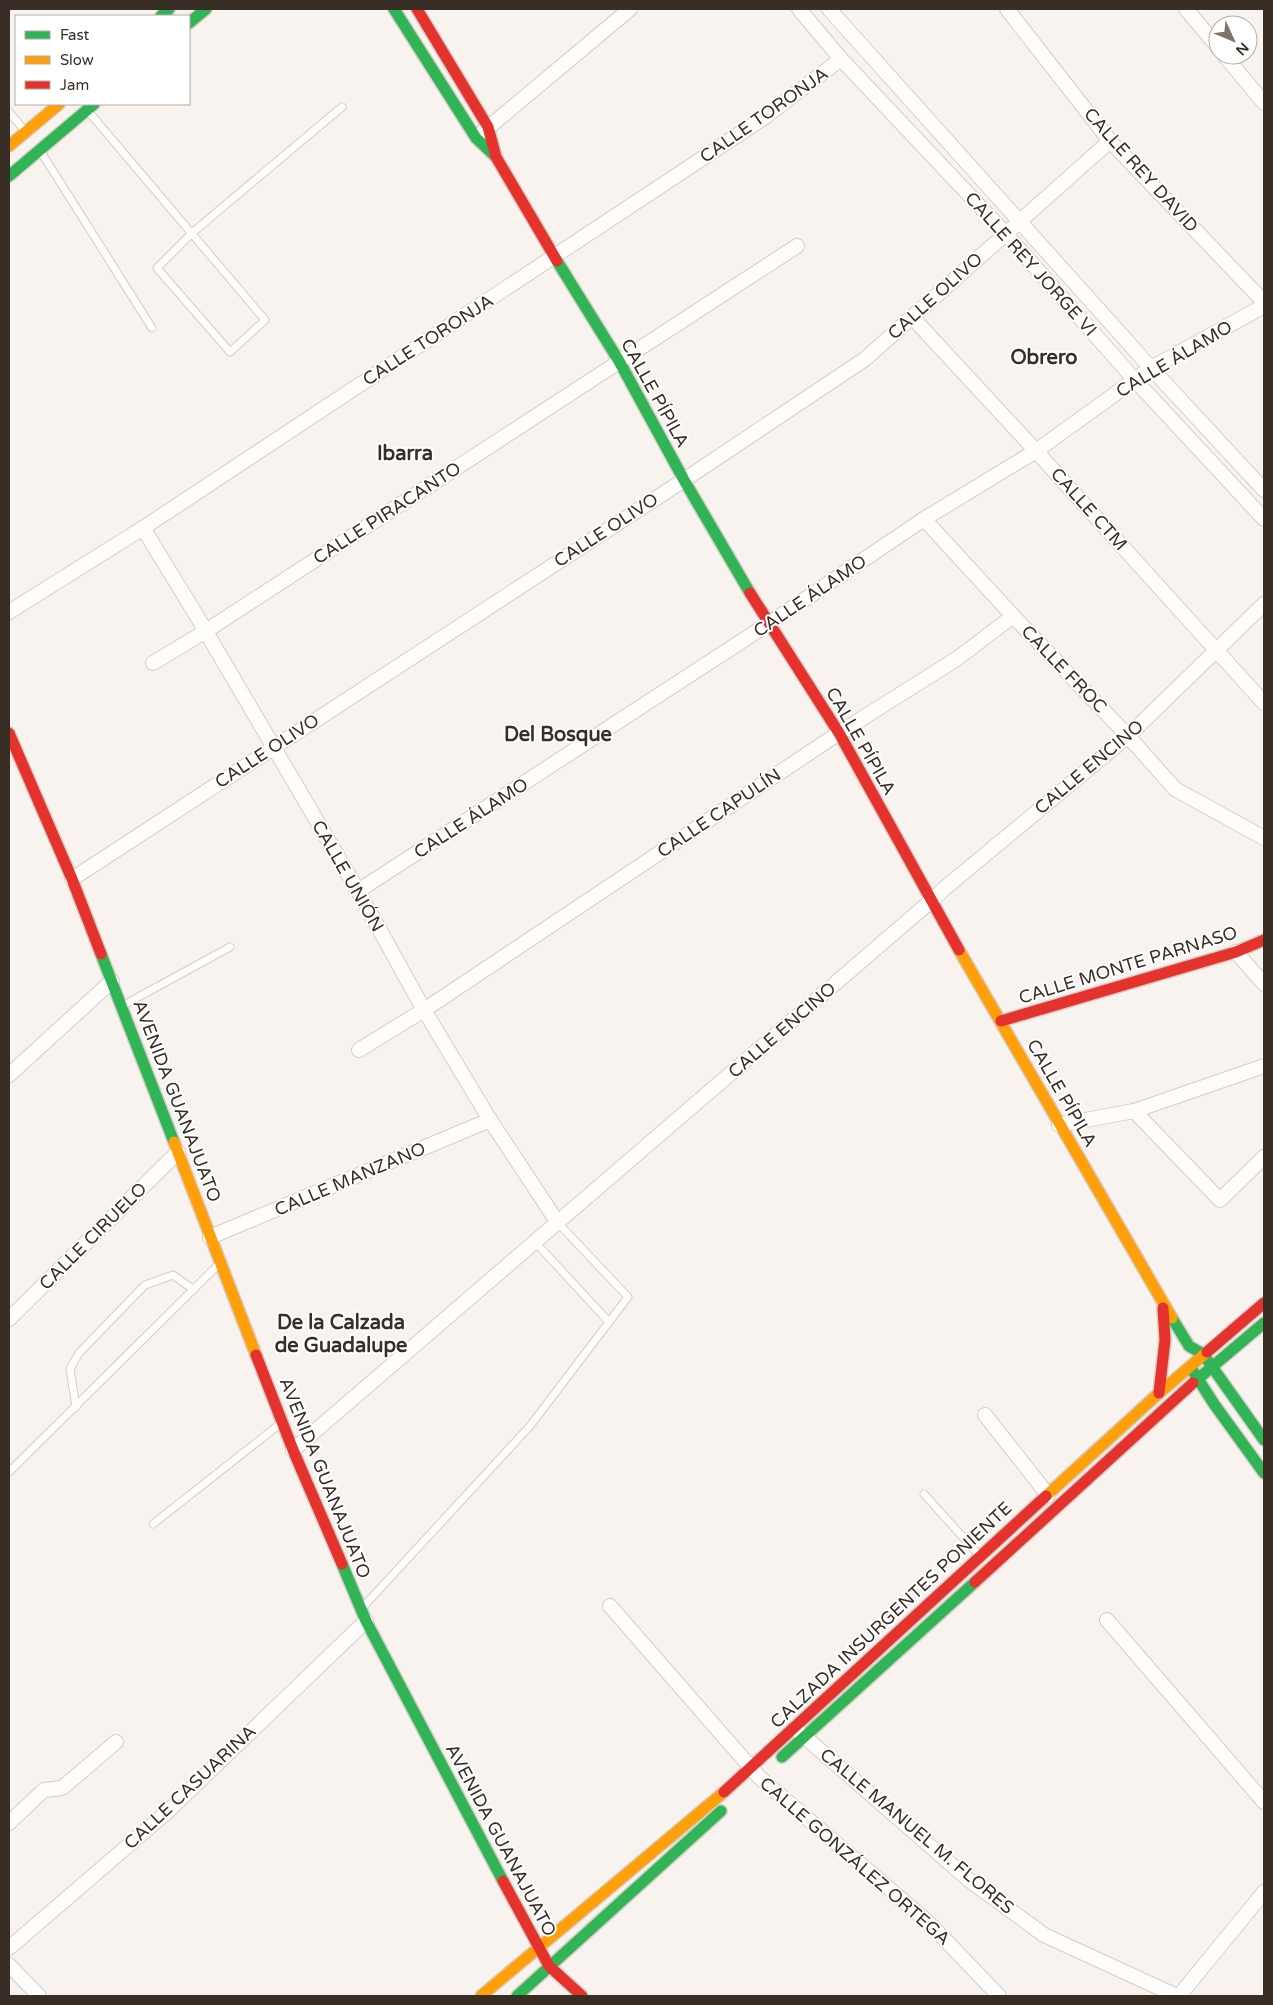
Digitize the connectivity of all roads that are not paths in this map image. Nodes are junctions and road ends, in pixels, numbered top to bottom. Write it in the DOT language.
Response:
graph roads {
  1 [pos="206,9"];
  2 [pos="394,9"];
  3 [pos="417,9"];
  4 [pos="630,9"];
  5 [pos="798,9"];
  6 [pos="829,9"];
  7 [pos="1007,9"];
  8 [pos="1186,9"];
  9 [pos="190,22"];
  10 [pos="1208,35"];
  11 [pos="841,59"];
  12 [pos="1233,65"];
  13 [pos="1264,102"];
  14 [pos="58,105"];
  15 [pos="91,107"];
  16 [pos="342,107"];
  17 [pos="9,112"];
  18 [pos="488,127"];
  19 [pos="26,132"];
  20 [pos="476,138"];
  21 [pos="1110,141"];
  22 [pos="9,146"];
  23 [pos="40,150"];
  24 [pos="496,157"];
  25 [pos="9,176"];
  26 [pos="1020,219"];
  27 [pos="1005,232"];
  28 [pos="192,233"];
  29 [pos="797,246"];
  30 [pos="554,257"];
  31 [pos="1264,304"];
  32 [pos="912,317"];
  33 [pos="152,328"];
  34 [pos="619,361"];
  35 [pos="1151,368"];
  36 [pos="1134,379"];
  37 [pos="1036,451"];
  38 [pos="684,480"];
  39 [pos="1264,490"];
  40 [pos="1264,518"];
  41 [pos="924,519"];
  42 [pos="143,528"];
  43 [pos="1264,604"];
  44 [pos="9,612"];
  45 [pos="1013,616"];
  46 [pos="768,624"];
  47 [pos="206,631"];
  48 [pos="1218,651"];
  49 [pos="153,663"];
  50 [pos="1264,704"];
  51 [pos="839,732"];
  52 [pos="9,733"];
  53 [pos="1128,736"];
  54 [pos="273,747"];
  55 [pos="1264,838"];
  56 [pos="72,879"];
  57 [pos="358,891"];
  58 [pos="931,901"];
  59 [pos="1264,940"];
  60 [pos="230,947"];
  61 [pos="1236,952"];
  62 [pos="112,981"];
  63 [pos="1264,984"];
  64 [pos="122,1006"];
  65 [pos="424,1010"];
  66 [pos="1001,1021"];
  67 [pos="359,1050"];
  68 [pos="1264,1066"];
  69 [pos="9,1075"];
  70 [pos="1134,1111"];
  71 [pos="490,1120"];
  72 [pos="1059,1125"];
  73 [pos="178,1152"];
  74 [pos="1264,1157"];
  75 [pos="558,1223"];
  76 [pos="210,1238"];
  77 [pos="535,1242"];
  78 [pos="220,1264"];
  79 [pos="194,1290"];
  80 [pos="1162,1301"];
  81 [pos="1264,1303"];
  82 [pos="9,1319"];
  83 [pos="608,1322"];
  84 [pos="1264,1322"];
  85 [pos="1189,1346"];
  86 [pos="1202,1354"];
  87 [pos="1190,1366"];
  88 [pos="1211,1368"];
  89 [pos="1198,1379"];
  90 [pos="1159,1393"];
  91 [pos="76,1407"];
  92 [pos="985,1414"];
  93 [pos="282,1422"];
  94 [pos="1120,1430"];
  95 [pos="1264,1440"];
  96 [pos="1129,1442"];
  97 [pos="293,1450"];
  98 [pos="9,1472"];
  99 [pos="1264,1473"];
  100 [pos="924,1494"];
  101 [pos="1048,1494"];
  102 [pos="153,1524"];
  103 [pos="980,1557"];
  104 [pos="610,1606"];
  105 [pos="363,1615"];
  106 [pos="1107,1620"];
  107 [pos="794,1728"];
  108 [pos="805,1737"];
  109 [pos="116,1742"];
  110 [pos="760,1773"];
  111 [pos="1264,1802"];
  112 [pos="730,1803"];
  113 [pos="9,1822"];
  114 [pos="1264,1892"];
  115 [pos="537,1947"];
  116 [pos="9,1948"];
  117 [pos="9,1966"];
  118 [pos="550,1966"];
  119 [pos="38,1996"];
  120 [pos="481,1996"];
  121 [pos="517,1996"];
  122 [pos="582,1996"];
  123 [pos="999,1996"];
  124 [pos="1178,1996"];
  1 -- 9 [label="street"];
  2 -- 20 [label="street"];
  3 -- 18 [label="street"];
  4 -- 18 [label="street"];
  5 -- 11 [label="street, CALLE REY JORGE VI"];
  6 -- 26 [label="street, CALLE REY JORGE VI"];
  7 -- 21 [label="street, CALLE REY DAVID"];
  8 -- 10 [label="street"];
  11 -- 27 [label="street, CALLE REY JORGE VI"];
  11 -- 30 [label="street, CALLE TORONJA"];
  12 -- 13 [label="street"];
  14 -- 19 [label="street"];
  15 -- 23 [label="street"];
  15 -- 28 [label="lane"];
  16 -- 28 [label="lane"];
  17 -- 19 [label="lane"];
  18 -- 20 [label="street"];
  18 -- 24 [label="street"];
  19 -- 22 [label="street"];
  20 -- 24 [label="street"];
  21 -- 26 [label="street, CALLE OLIVO"];
  21 -- 31 [label="street, CALLE REY DAVID"];
  23 -- 25 [label="street"];
  23 -- 33 [label="lane"];
  24 -- 30 [label="street, CALLE PÍPILA"];
  26 -- 27 [label="street, CALLE OLIVO"];
  26 -- 35 [label="street, CALLE REY JORGE VI"];
  27 -- 32 [label="street, CALLE OLIVO"];
  27 -- 36 [label="street, CALLE REY JORGE VI"];
  28 -- 28 [label="lane"];
  29 -- 34 [label="street, CALLE PIRACANTO"];
  30 -- 34 [label="street, CALLE PÍPILA"];
  30 -- 42 [label="street, CALLE TORONJA"];
  31 -- 35 [label="street, CALLE ÁLAMO"];
  32 -- 37 [label="street, CALLE CTM"];
  32 -- 38 [label="street, CALLE OLIVO"];
  34 -- 38 [label="street, CALLE PÍPILA"];
  34 -- 47 [label="street, CALLE PIRACANTO"];
  35 -- 36 [label="street, CALLE ÁLAMO"];
  35 -- 39 [label="street, CALLE REY JORGE VI"];
  36 -- 37 [label="street, CALLE ÁLAMO"];
  36 -- 40 [label="street, CALLE REY JORGE VI"];
  37 -- 41 [label="street, CALLE ÁLAMO"];
  37 -- 48 [label="street, CALLE CTM"];
  38 -- 46 [label="street, CALLE PÍPILA"];
  38 -- 54 [label="street, CALLE OLIVO"];
  41 -- 45 [label="street, CALLE FROC"];
  41 -- 46 [label="street, CALLE ÁLAMO"];
  42 -- 44 [label="street, CALLE TORONJA"];
  42 -- 47 [label="street, CALLE UNIÓN"];
  43 -- 48 [label="street, CALLE ENCINO"];
  45 -- 51 [label="street, CALLE CAPULÍN"];
  45 -- 53 [label="street, CALLE FROC"];
  46 -- 51 [label="street, CALLE PÍPILA"];
  46 -- 57 [label="street, CALLE ÁLAMO"];
  47 -- 49 [label="street, CALLE PIRACANTO"];
  47 -- 54 [label="street, CALLE UNIÓN"];
  48 -- 50 [label="street, CALLE CTM"];
  48 -- 53 [label="street, CALLE ENCINO"];
  51 -- 58 [label="street, CALLE PÍPILA"];
  51 -- 65 [label="street, CALLE CAPULÍN"];
  52 -- 56 [label="street, AVENIDA GUANAJUATO"];
  53 -- 55 [label="street, CALLE FROC"];
  53 -- 58 [label="street, CALLE ENCINO"];
  54 -- 56 [label="street, CALLE OLIVO"];
  54 -- 57 [label="street, CALLE UNIÓN"];
  56 -- 62 [label="street, AVENIDA GUANAJUATO"];
  57 -- 65 [label="street, CALLE UNIÓN"];
  58 -- 66 [label="street, CALLE PÍPILA"];
  58 -- 75 [label="street, CALLE ENCINO"];
  59 -- 61 [label="street, CALLE MONTE PARNASO"];
  60 -- 64 [label="lane"];
  61 -- 63 [label="street"];
  61 -- 66 [label="street, CALLE MONTE PARNASO"];
  62 -- 64 [label="street, AVENIDA GUANAJUATO"];
  62 -- 69 [label="street"];
  64 -- 73 [label="street, AVENIDA GUANAJUATO"];
  65 -- 67 [label="street, CALLE CAPULÍN"];
  65 -- 71 [label="street, CALLE UNIÓN"];
  66 -- 72 [label="street, CALLE PÍPILA"];
  68 -- 70 [label="street"];
  70 -- 72 [label="street"];
  70 -- 74 [label="street"];
  71 -- 75 [label="street, CALLE UNIÓN"];
  71 -- 76 [label="street, CALLE MANZANO"];
  72 -- 80 [label="street, CALLE PÍPILA"];
  73 -- 76 [label="street, AVENIDA GUANAJUATO"];
  73 -- 82 [label="street, CALLE CIRUELO"];
  75 -- 77 [label="street, CALLE ENCINO"];
  75 -- 83 [label="lane"];
  76 -- 78 [label="street, AVENIDA GUANAJUATO"];
  77 -- 83 [label="lane"];
  77 -- 97 [label="street, CALLE ENCINO"];
  78 -- 79 [label="lane"];
  78 -- 93 [label="street, AVENIDA GUANAJUATO"];
  79 -- 91 [label="lane"];
  79 -- 91 [label="lane"];
  80 -- 85 [label="street, CALLE PÍPILA"];
  80 -- 90 [label="street"];
  81 -- 86 [label="street, CALZADA INSURGENTES PONIENTE"];
  83 -- 105 [label="lane"];
  84 -- 88 [label="street, CALZADA INSURGENTES PONIENTE"];
  85 -- 86 [label="street"];
  85 -- 87 [label="street"];
  86 -- 87 [label="street, CALZADA INSURGENTES PONIENTE"];
  86 -- 88 [label="street"];
  87 -- 89 [label="street"];
  87 -- 90 [label="street, CALZADA INSURGENTES PONIENTE"];
  88 -- 89 [label="street, CALZADA INSURGENTES PONIENTE"];
  88 -- 95 [label="street"];
  89 -- 96 [label="street, CALZADA INSURGENTES PONIENTE"];
  89 -- 99 [label="street"];
  90 -- 94 [label="street, CALZADA INSURGENTES PONIENTE"];
  91 -- 98 [label="lane"];
  92 -- 101 [label="street"];
  93 -- 97 [label="street, AVENIDA GUANAJUATO"];
  93 -- 102 [label="lane"];
  94 -- 96 [label="street"];
  94 -- 101 [label="street, CALZADA INSURGENTES PONIENTE"];
  96 -- 108 [label="street, CALZADA INSURGENTES PONIENTE"];
  97 -- 105 [label="street, AVENIDA GUANAJUATO"];
  100 -- 103 [label="lane"];
  101 -- 103 [label="street, CALZADA INSURGENTES PONIENTE"];
  103 -- 107 [label="street, CALZADA INSURGENTES PONIENTE"];
  104 -- 110 [label="street, CALLE GONZÁLEZ ORTEGA"];
  105 -- 115 [label="street, AVENIDA GUANAJUATO"];
  105 -- 116 [label="street, CALLE CASUARINA"];
  106 -- 111 [label="street"];
  107 -- 108 [label="street, CALLE MANUEL M. FLORES"];
  107 -- 110 [label="street, CALZADA INSURGENTES PONIENTE"];
  108 -- 110 [label="street, CALZADA INSURGENTES PONIENTE"];
  108 -- 124 [label="street, CALLE MANUEL M. FLORES"];
  109 -- 113 [label="street"];
  110 -- 115 [label="street, CALZADA INSURGENTES PONIENTE"];
  110 -- 123 [label="street, CALLE GONZÁLEZ ORTEGA"];
  112 -- 118 [label="street"];
  114 -- 124 [label="street"];
  115 -- 118 [label="street, AVENIDA GUANAJUATO"];
  115 -- 120 [label="street, CALZADA INSURGENTES PONIENTE"];
  117 -- 119 [label="street"];
  118 -- 121 [label="street"];
  118 -- 122 [label="street, AVENIDA GUANAJUATO"];
}
